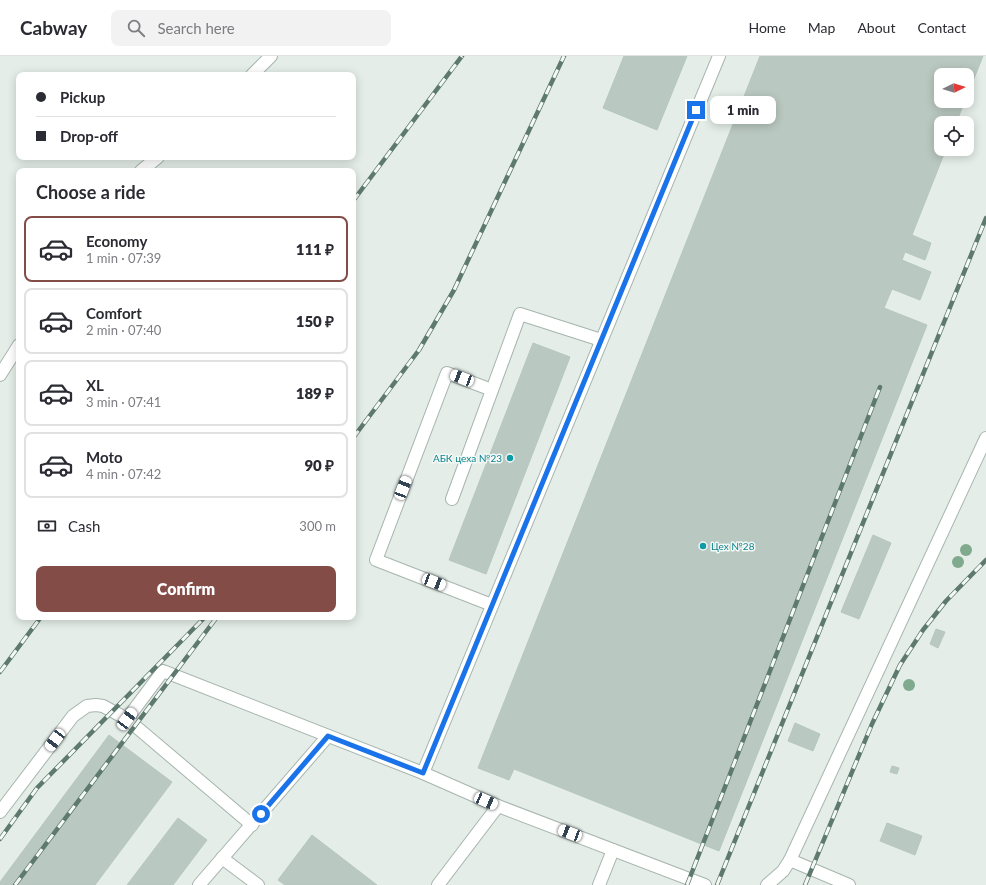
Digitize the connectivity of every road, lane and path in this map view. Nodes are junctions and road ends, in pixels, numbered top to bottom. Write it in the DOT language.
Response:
graph roads {
  1 [pos="271,56"];
  2 [pos="719,56"];
  3 [pos="255,72"];
  4 [pos="154,160"];
  5 [pos="145,168"];
  6 [pos="601,340"];
  7 [pos="16,350"];
  8 [pos="0,375"];
  9 [pos="492,390"];
  10 [pos="986,438"];
  11 [pos="452,499"];
  12 [pos="492,605"];
  13 [pos="127,719"];
  14 [pos="328,736"];
  15 [pos="423,773"];
  16 [pos="498,806"];
  17 [pos="0,812"];
  18 [pos="252,825"];
  19 [pos="613,850"];
  20 [pos="222,858"];
  21 [pos="790,860"];
  22 [pos="199,885"];
  23 [pos="258,885"];
  24 [pos="438,885"];
  25 [pos="599,885"];
  26 [pos="705,885"];
  27 [pos="767,885"];
  28 [pos="849,885"];
  1 -- 3 [label="street"];
  2 -- 6 [label="street"];
  4 -- 5 [label="street"];
  6 -- 9 [label="street"];
  6 -- 12 [label="street"];
  7 -- 8 [label="street"];
  9 -- 11 [label="street"];
  9 -- 12 [label="street"];
  10 -- 21 [label="street"];
  12 -- 15 [label="street"];
  13 -- 14 [label="street"];
  13 -- 17 [label="street"];
  13 -- 18 [label="street"];
  14 -- 15 [label="street"];
  14 -- 18 [label="street"];
  15 -- 16 [label="street"];
  16 -- 19 [label="street"];
  16 -- 24 [label="street"];
  18 -- 20 [label="street"];
  19 -- 25 [label="street"];
  19 -- 26 [label="street"];
  20 -- 22 [label="street"];
  20 -- 23 [label="street"];
  21 -- 27 [label="street"];
  21 -- 28 [label="street"];
}
